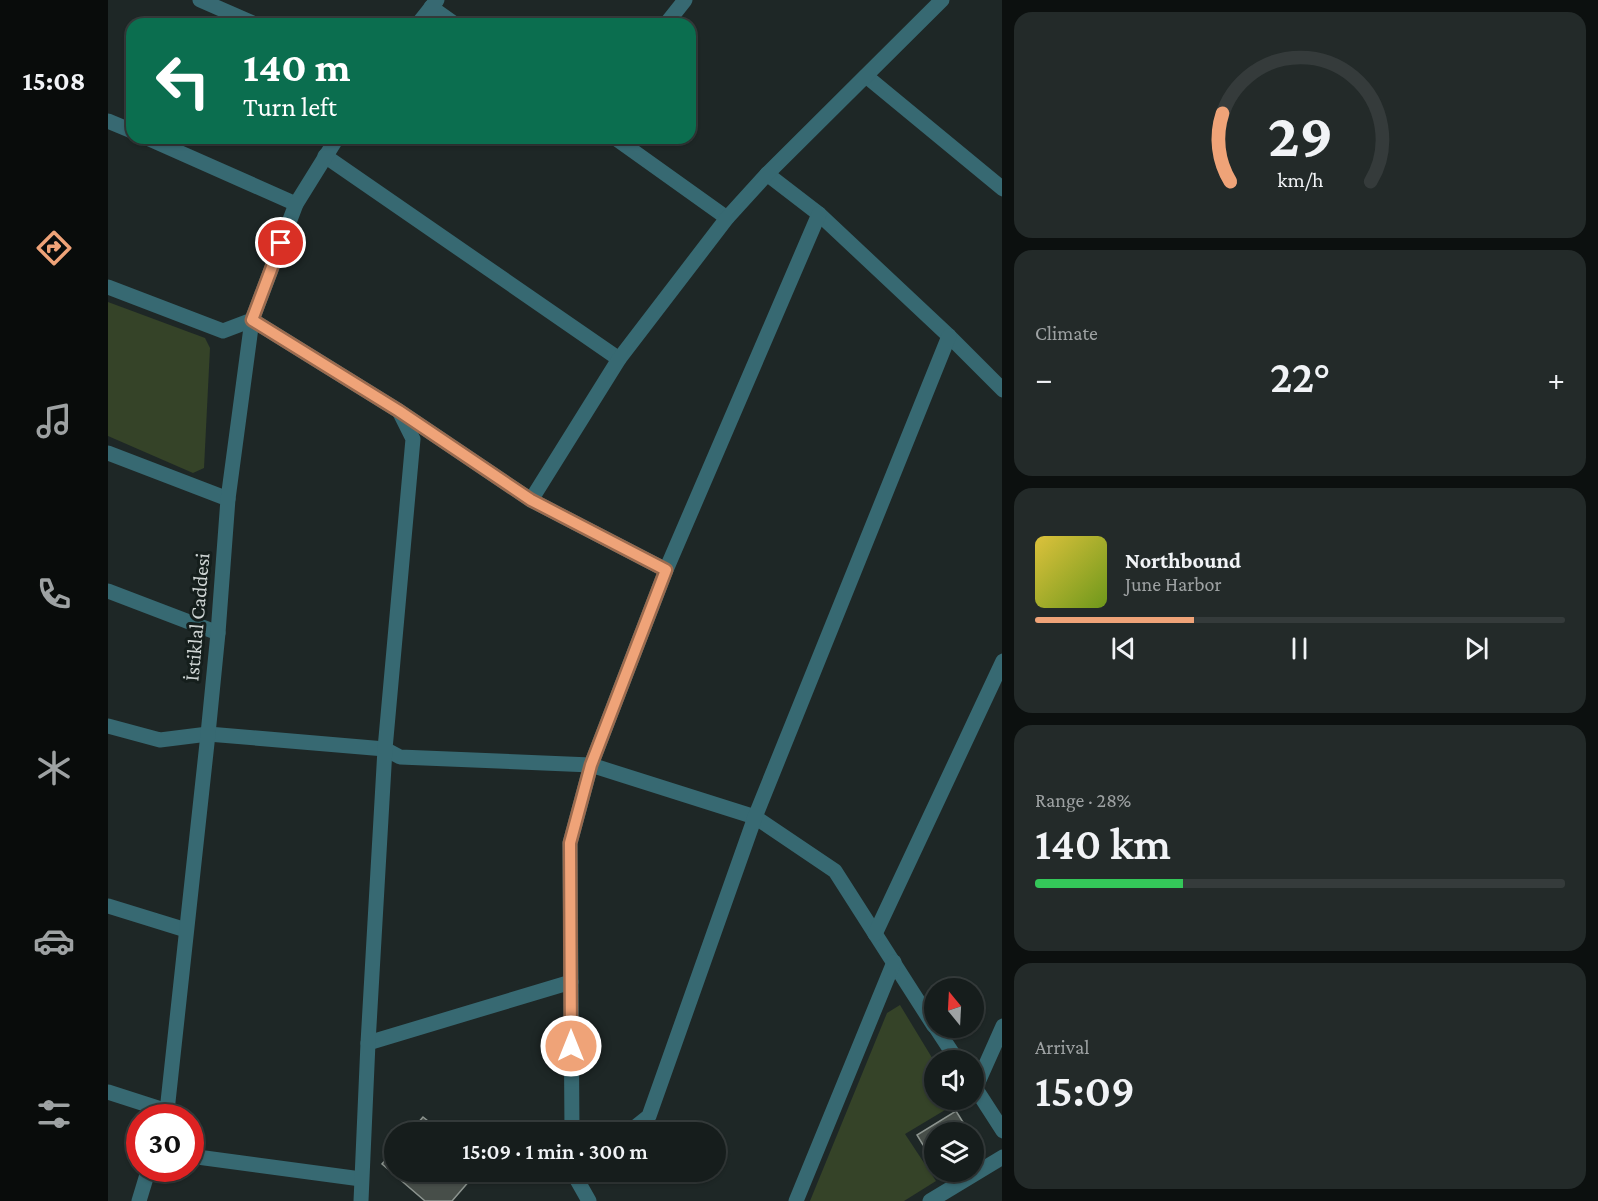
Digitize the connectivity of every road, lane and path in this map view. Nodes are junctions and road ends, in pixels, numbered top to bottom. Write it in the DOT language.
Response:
graph roads {
  1 [pos="200,0"];
  2 [pos="685,0"];
  3 [pos="942,0"];
  4 [pos="434,3"];
  5 [pos="241,18"];
  6 [pos="423,18"];
  7 [pos="449,18"];
  8 [pos="671,18"];
  9 [pos="866,76"];
  10 [pos="108,121"];
  11 [pos="126,129"];
  12 [pos="161,144"];
  13 [pos="333,144"];
  14 [pos="623,144"];
  15 [pos="325,156"];
  16 [pos="767,174"];
  17 [pos="1002,189"];
  18 [pos="296,204"];
  19 [pos="819,214"];
  20 [pos="727,218"];
  21 [pos="108,287"];
  22 [pos="252,320"];
  23 [pos="949,336"];
  24 [pos="619,358"];
  25 [pos="1002,390"];
  26 [pos="399,411"];
  27 [pos="108,453"];
  28 [pos="228,500"];
  29 [pos="531,500"];
  30 [pos="666,570"];
  31 [pos="108,591"];
  32 [pos="218,633"];
  33 [pos="1002,662"];
  34 [pos="108,726"];
  35 [pos="208,734"];
  36 [pos="385,749"];
  37 [pos="591,765"];
  38 [pos="755,817"];
  39 [pos="108,906"];
  40 [pos="186,930"];
  41 [pos="875,934"];
  42 [pos="894,962"];
  43 [pos="571,982"];
  44 [pos="924,1010"];
  45 [pos="1002,1026"];
  46 [pos="368,1043"];
  47 [pos="984,1066"];
  48 [pos="108,1092"];
  49 [pos="984,1103"];
  50 [pos="140,1104"];
  51 [pos="167,1104"];
  52 [pos="572,1122"];
  53 [pos="642,1122"];
  54 [pos="1002,1131"];
  55 [pos="1002,1157"];
  56 [pos="204,1158"];
  57 [pos="361,1179"];
  58 [pos="145,1182"];
  59 [pos="578,1182"];
  60 [pos="139,1201"];
  61 [pos="361,1201"];
  62 [pos="589,1201"];
  63 [pos="796,1201"];
  64 [pos="930,1201"];
  1 -- 5 [label="street"];
  2 -- 8 [label="street"];
  3 -- 9 [label="street"];
  4 -- 6 [label="street"];
  4 -- 7 [label="street"];
  9 -- 16 [label="street"];
  9 -- 17 [label="street"];
  10 -- 11 [label="street"];
  12 -- 18 [label="street"];
  13 -- 15 [label="street, İstiklal Caddesi"];
  14 -- 20 [label="street"];
  15 -- 18 [label="street, İstiklal Caddesi"];
  15 -- 24 [label="street"];
  16 -- 19 [label="street"];
  16 -- 20 [label="street"];
  18 -- 22 [label="street, İstiklal Caddesi"];
  19 -- 23 [label="street"];
  19 -- 30 [label="street"];
  20 -- 24 [label="street"];
  21 -- 22 [label="street"];
  22 -- 26 [label="street"];
  22 -- 28 [label="street, İstiklal Caddesi"];
  23 -- 25 [label="street"];
  23 -- 38 [label="street"];
  24 -- 29 [label="street"];
  26 -- 29 [label="street"];
  26 -- 36 [label="street"];
  27 -- 28 [label="street"];
  28 -- 32 [label="street, İstiklal Caddesi"];
  29 -- 30 [label="street"];
  30 -- 37 [label="street"];
  31 -- 32 [label="street"];
  32 -- 35 [label="street, İstiklal Caddesi"];
  33 -- 41 [label="street"];
  34 -- 35 [label="street"];
  35 -- 36 [label="street"];
  35 -- 40 [label="street, İstiklal Caddesi"];
  36 -- 37 [label="street"];
  36 -- 46 [label="street"];
  37 -- 38 [label="street"];
  37 -- 43 [label="street"];
  38 -- 41 [label="street"];
  38 -- 53 [label="street"];
  39 -- 40 [label="street"];
  40 -- 51 [label="street, İstiklal Caddesi"];
  41 -- 42 [label="street"];
  42 -- 44 [label="street"];
  42 -- 63 [label="street"];
  43 -- 46 [label="street"];
  43 -- 52 [label="street"];
  45 -- 47 [label="street"];
  46 -- 57 [label="street"];
  48 -- 50 [label="street"];
  49 -- 54 [label="street"];
  55 -- 64 [label="street"];
  56 -- 57 [label="street"];
  57 -- 61 [label="street"];
  58 -- 60 [label="street"];
  59 -- 62 [label="street"];
}
